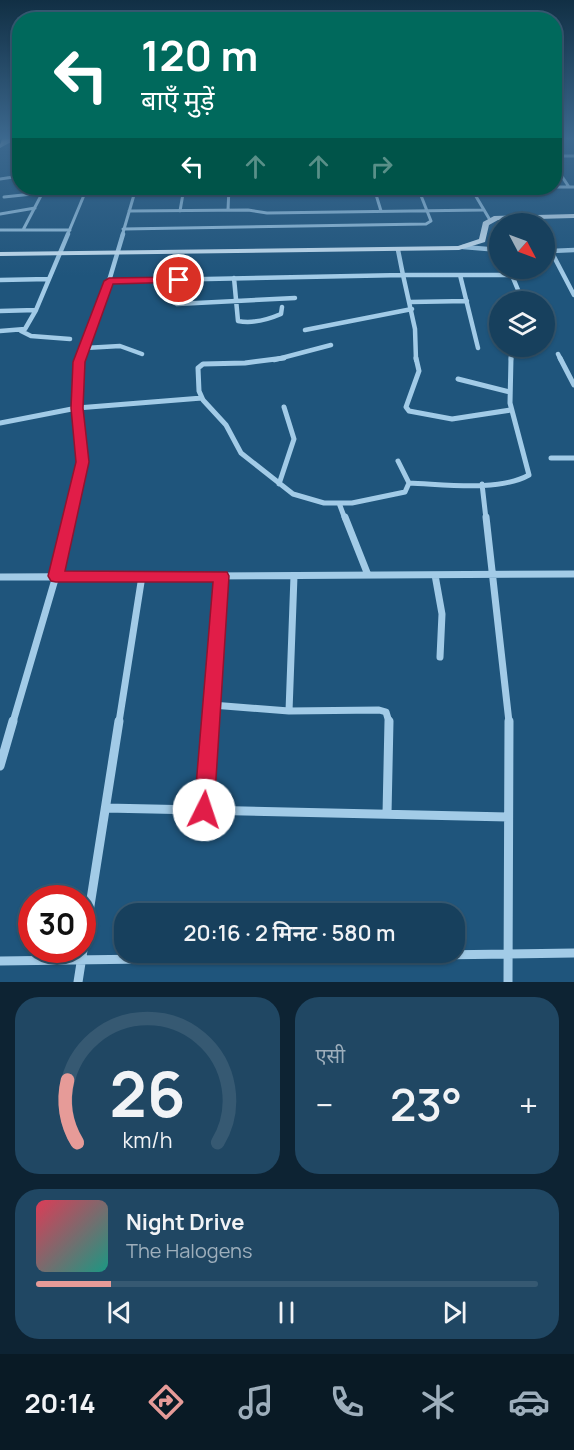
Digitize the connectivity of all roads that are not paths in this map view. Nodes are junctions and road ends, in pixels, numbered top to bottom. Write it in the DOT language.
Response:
graph roads {
  1 [pos="567,184"];
  2 [pos="562,187"];
  3 [pos="569,187"];
  4 [pos="574,187"];
  5 [pos="17,195"];
  6 [pos="41,195"];
  7 [pos="84,195"];
  8 [pos="134,195"];
  9 [pos="183,195"];
  10 [pos="229,195"];
  11 [pos="376,195"];
  12 [pos="421,195"];
  13 [pos="475,195"];
  14 [pos="4,196"];
  15 [pos="34,208"];
  16 [pos="228,210"];
  17 [pos="427,210"];
  18 [pos="483,210"];
  19 [pos="129,211"];
  20 [pos="180,211"];
  21 [pos="381,211"];
  22 [pos="0,214"];
  23 [pos="555,216"];
  24 [pos="574,216"];
  25 [pos="489,219"];
  26 [pos="489,221"];
  27 [pos="123,229"];
  28 [pos="0,230"];
  29 [pos="23,230"];
  30 [pos="70,230"];
  31 [pos="464,247"];
  32 [pos="489,249"];
  33 [pos="398,250"];
  34 [pos="555,250"];
  35 [pos="574,250"];
  36 [pos="116,253"];
  37 [pos="0,254"];
  38 [pos="60,254"];
  39 [pos="555,257"];
  40 [pos="564,272"];
  41 [pos="574,273"];
  42 [pos="403,275"];
  43 [pos="460,275"];
  44 [pos="489,275"];
  45 [pos="234,278"];
  46 [pos="49,279"];
  47 [pos="0,280"];
  48 [pos="161,280"];
  49 [pos="109,281"];
  50 [pos="574,296"];
  51 [pos="295,298"];
  52 [pos="467,301"];
  53 [pos="235,302"];
  54 [pos="411,302"];
  55 [pos="282,308"];
  56 [pos="412,309"];
  57 [pos="36,310"];
  58 [pos="0,311"];
  59 [pos="305,330"];
  60 [pos="0,331"];
  61 [pos="21,331"];
  62 [pos="70,339"];
  63 [pos="331,345"];
  64 [pos="85,348"];
  65 [pos="477,348"];
  66 [pos="141,354"];
  67 [pos="558,354"];
  68 [pos="511,357"];
  69 [pos="458,379"];
  70 [pos="574,386"];
  71 [pos="510,392"];
  72 [pos="202,398"];
  73 [pos="284,407"];
  74 [pos="77,408"];
  75 [pos="511,410"];
  76 [pos="0,423"];
  77 [pos="551,458"];
  78 [pos="574,458"];
  79 [pos="398,460"];
  80 [pos="409,483"];
  81 [pos="279,484"];
  82 [pos="482,484"];
  83 [pos="339,503"];
  84 [pos="574,574"];
  85 [pos="368,575"];
  86 [pos="435,575"];
  87 [pos="494,575"];
  88 [pos="56,576"];
  89 [pos="142,576"];
  90 [pos="221,576"];
  91 [pos="294,576"];
  92 [pos="0,577"];
  93 [pos="440,657"];
  94 [pos="212,705"];
  95 [pos="289,711"];
  96 [pos="0,766"];
  97 [pos="106,808"];
  98 [pos="204,810"];
  99 [pos="387,814"];
  100 [pos="508,817"];
  101 [pos="94,885"];
  102 [pos="574,952"];
  103 [pos="507,953"];
  104 [pos="96,960"];
  105 [pos="0,961"];
  106 [pos="18,961"];
  107 [pos="81,963"];
  108 [pos="78,982"];
  109 [pos="508,982"];
  1 -- 3 [label="street"];
  2 -- 3 [label="street"];
  3 -- 4 [label="street"];
  5 -- 14 [label="street"];
  6 -- 15 [label="street"];
  7 -- 30 [label="street"];
  8 -- 19 [label="street"];
  9 -- 20 [label="street"];
  10 -- 16 [label="street"];
  11 -- 21 [label="street"];
  12 -- 17 [label="street"];
  13 -- 18 [label="street"];
  15 -- 22 [label="street"];
  15 -- 29 [label="street"];
  16 -- 20 [label="street"];
  16 -- 21 [label="street"];
  17 -- 18 [label="street"];
  17 -- 21 [label="street"];
  17 -- 27 [label="street"];
  18 -- 25 [label="street"];
  19 -- 20 [label="street"];
  19 -- 27 [label="street"];
  23 -- 24 [label="street"];
  26 -- 31 [label="street"];
  27 -- 36 [label="street"];
  28 -- 29 [label="street"];
  29 -- 30 [label="street"];
  30 -- 38 [label="street"];
  31 -- 32 [label="street"];
  31 -- 33 [label="street"];
  33 -- 36 [label="street"];
  33 -- 42 [label="street"];
  34 -- 35 [label="street"];
  36 -- 38 [label="street"];
  36 -- 49 [label="street"];
  37 -- 38 [label="street"];
  38 -- 46 [label="street"];
  39 -- 40 [label="street"];
  40 -- 41 [label="street"];
  40 -- 50 [label="street"];
  42 -- 43 [label="street"];
  42 -- 45 [label="street"];
  42 -- 54 [label="street"];
  43 -- 44 [label="street"];
  43 -- 52 [label="street"];
  45 -- 48 [label="street"];
  45 -- 53 [label="street"];
  46 -- 47 [label="street"];
  46 -- 57 [label="street"];
  48 -- 49 [label="street"];
  48 -- 53 [label="street"];
  49 -- 64 [label="street"];
  51 -- 53 [label="street"];
  52 -- 54 [label="street"];
  52 -- 65 [label="street"];
  53 -- 55 [label="street"];
  54 -- 56 [label="street"];
  56 -- 59 [label="street"];
  56 -- 75 [label="street"];
  57 -- 58 [label="street"];
  57 -- 61 [label="street"];
  60 -- 61 [label="street"];
  61 -- 62 [label="street"];
  63 -- 72 [label="street"];
  64 -- 66 [label="street"];
  64 -- 74 [label="street"];
  67 -- 70 [label="street"];
  68 -- 71 [label="street"];
  69 -- 71 [label="street"];
  71 -- 75 [label="street"];
  72 -- 74 [label="street"];
  72 -- 81 [label="street"];
  73 -- 81 [label="street"];
  74 -- 76 [label="street"];
  74 -- 88 [label="street"];
  75 -- 82 [label="street"];
  77 -- 78 [label="street"];
  79 -- 80 [label="street"];
  80 -- 82 [label="street"];
  80 -- 83 [label="street"];
  81 -- 83 [label="street"];
  82 -- 87 [label="street"];
  83 -- 85 [label="street"];
  84 -- 87 [label="street"];
  85 -- 86 [label="street"];
  85 -- 91 [label="street"];
  86 -- 87 [label="street"];
  86 -- 93 [label="street"];
  87 -- 100 [label="street"];
  88 -- 89 [label="street"];
  88 -- 92 [label="street"];
  88 -- 96 [label="street"];
  89 -- 90 [label="street"];
  89 -- 97 [label="street"];
  90 -- 91 [label="street"];
  90 -- 94 [label="street"];
  91 -- 95 [label="street"];
  94 -- 95 [label="street"];
  94 -- 98 [label="street"];
  95 -- 99 [label="street"];
  97 -- 98 [label="street"];
  97 -- 101 [label="street"];
  98 -- 99 [label="street"];
  99 -- 100 [label="street"];
  100 -- 103 [label="street"];
  102 -- 103 [label="street"];
  103 -- 104 [label="street"];
  103 -- 109 [label="street"];
  105 -- 106 [label="street"];
  107 -- 108 [label="street"];
}
